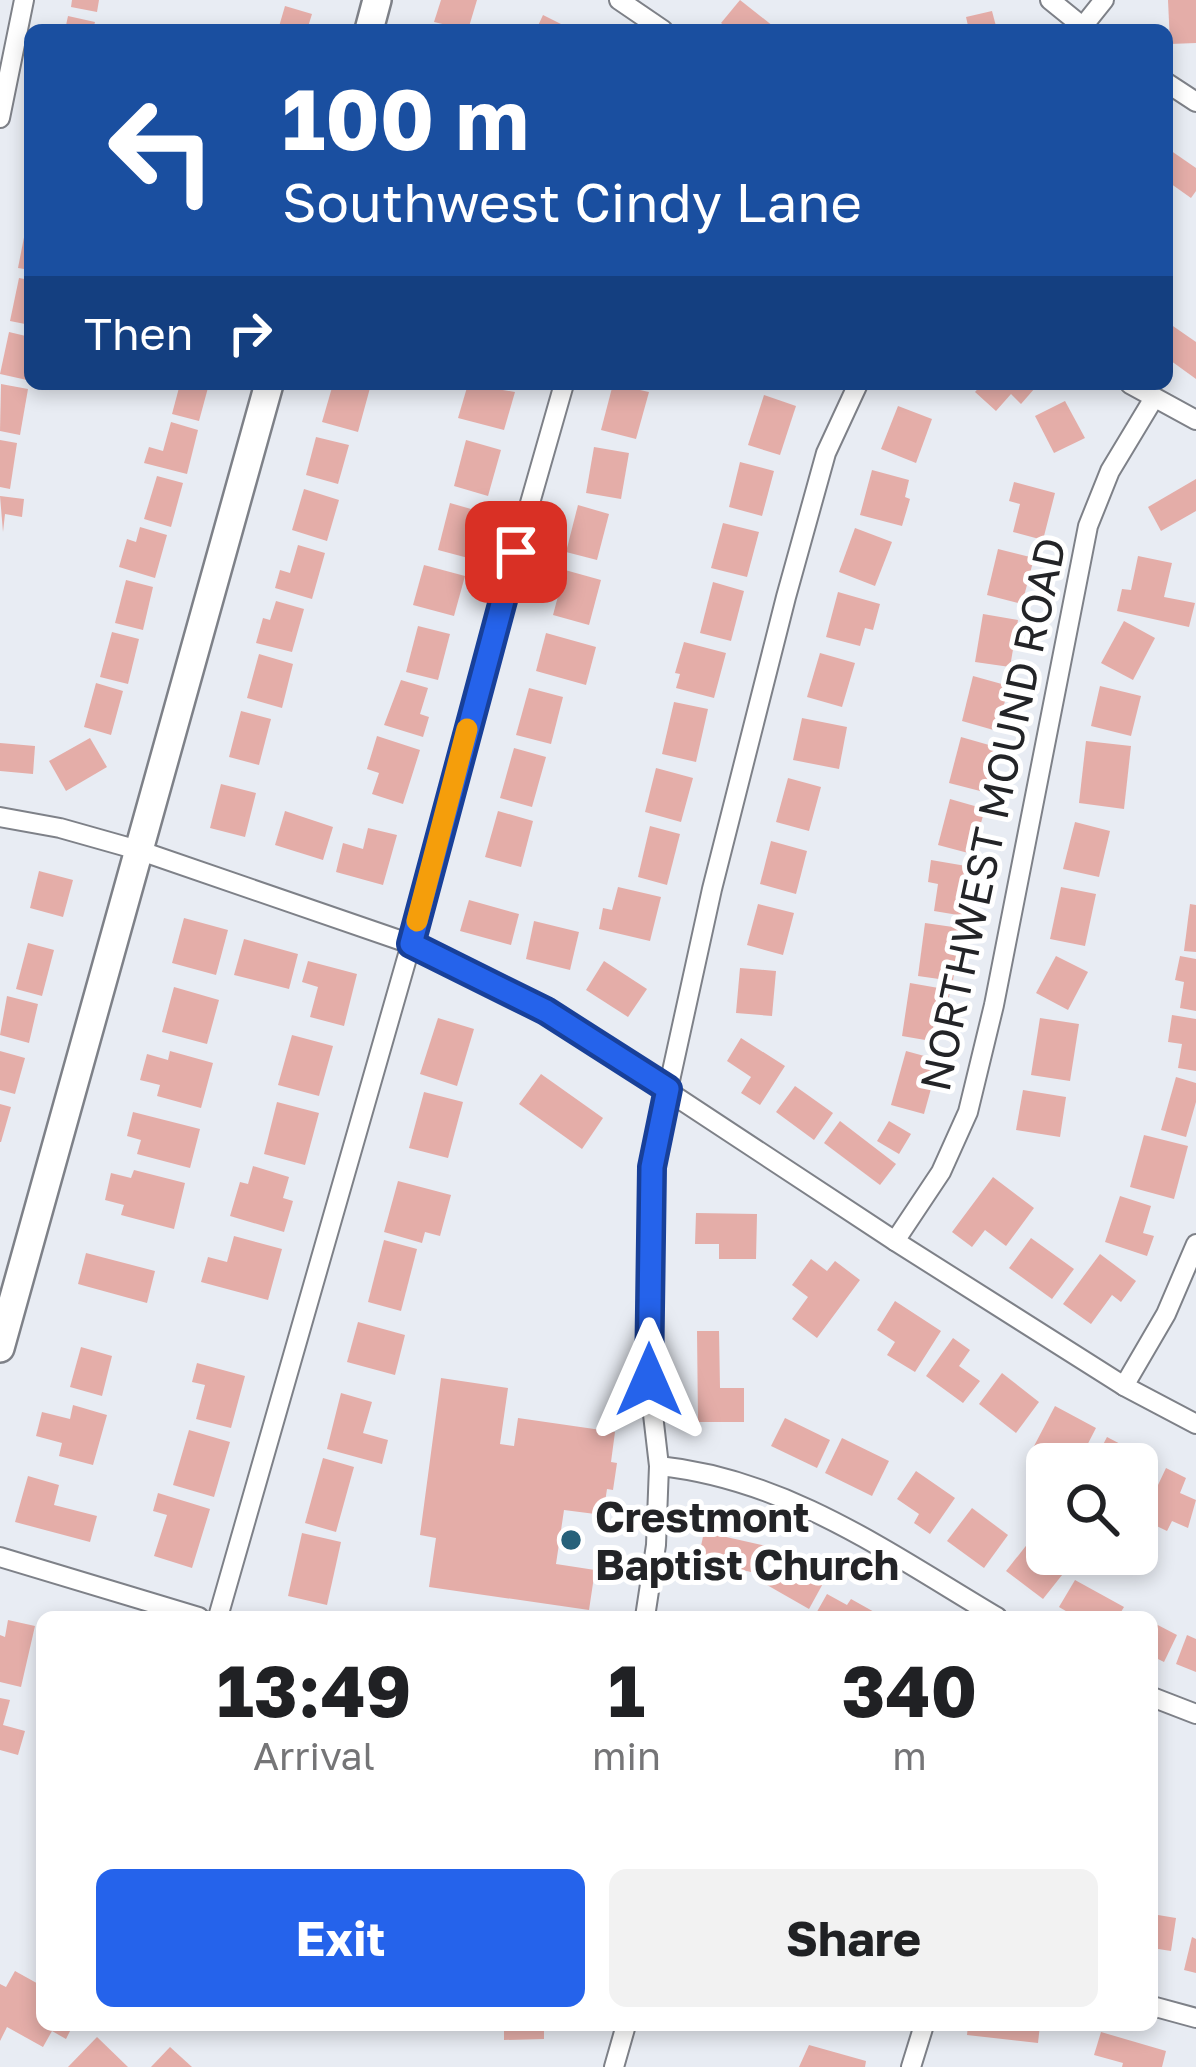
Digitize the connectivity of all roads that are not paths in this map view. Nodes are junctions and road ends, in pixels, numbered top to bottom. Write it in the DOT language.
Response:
graph roads {
  1 [pos="24,0"];
  2 [pos="620,0"];
  3 [pos="1050,0"];
  4 [pos="654,24"];
  5 [pos="1077,24"];
  6 [pos="0,118"];
  7 [pos="267,390"];
  8 [pos="562,390"];
  9 [pos="855,390"];
  10 [pos="1140,390"];
  11 [pos="1154,398"];
  12 [pos="1196,420"];
  13 [pos="0,817"];
  14 [pos="138,850"];
  15 [pos="411,944"];
  16 [pos="668,1089"];
  17 [pos="895,1241"];
  18 [pos="1196,1244"];
  19 [pos="0,1348"];
  20 [pos="1124,1386"];
  21 [pos="1196,1424"];
  22 [pos="659,1466"];
  23 [pos="0,1557"];
  24 [pos="179,1611"];
  25 [pos="220,1611"];
  26 [pos="646,1611"];
  27 [pos="987,1611"];
  28 [pos="1158,1698"];
  29 [pos="1196,1714"];
  30 [pos="1158,2008"];
  31 [pos="1196,2018"];
  32 [pos="624,2031"];
  33 [pos="922,2031"];
  34 [pos="614,2067"];
  35 [pos="911,2067"];
  1 -- 6 [label="street"];
  2 -- 4 [label="street"];
  3 -- 5 [label="street"];
  7 -- 14 [label="main road"];
  8 -- 15 [label="street"];
  9 -- 16 [label="street"];
  10 -- 11 [label="street"];
  11 -- 12 [label="street"];
  11 -- 17 [label="street, NORTHWEST MOUND ROAD"];
  13 -- 14 [label="street"];
  14 -- 15 [label="street"];
  14 -- 19 [label="main road"];
  15 -- 16 [label="street"];
  15 -- 25 [label="street"];
  16 -- 17 [label="street"];
  16 -- 22 [label="street"];
  17 -- 20 [label="street"];
  18 -- 20 [label="street"];
  20 -- 21 [label="street"];
  22 -- 26 [label="street"];
  22 -- 27 [label="street"];
  23 -- 24 [label="street"];
  28 -- 29 [label="street"];
  30 -- 31 [label="street"];
  32 -- 34 [label="street"];
  33 -- 35 [label="street"];
}
